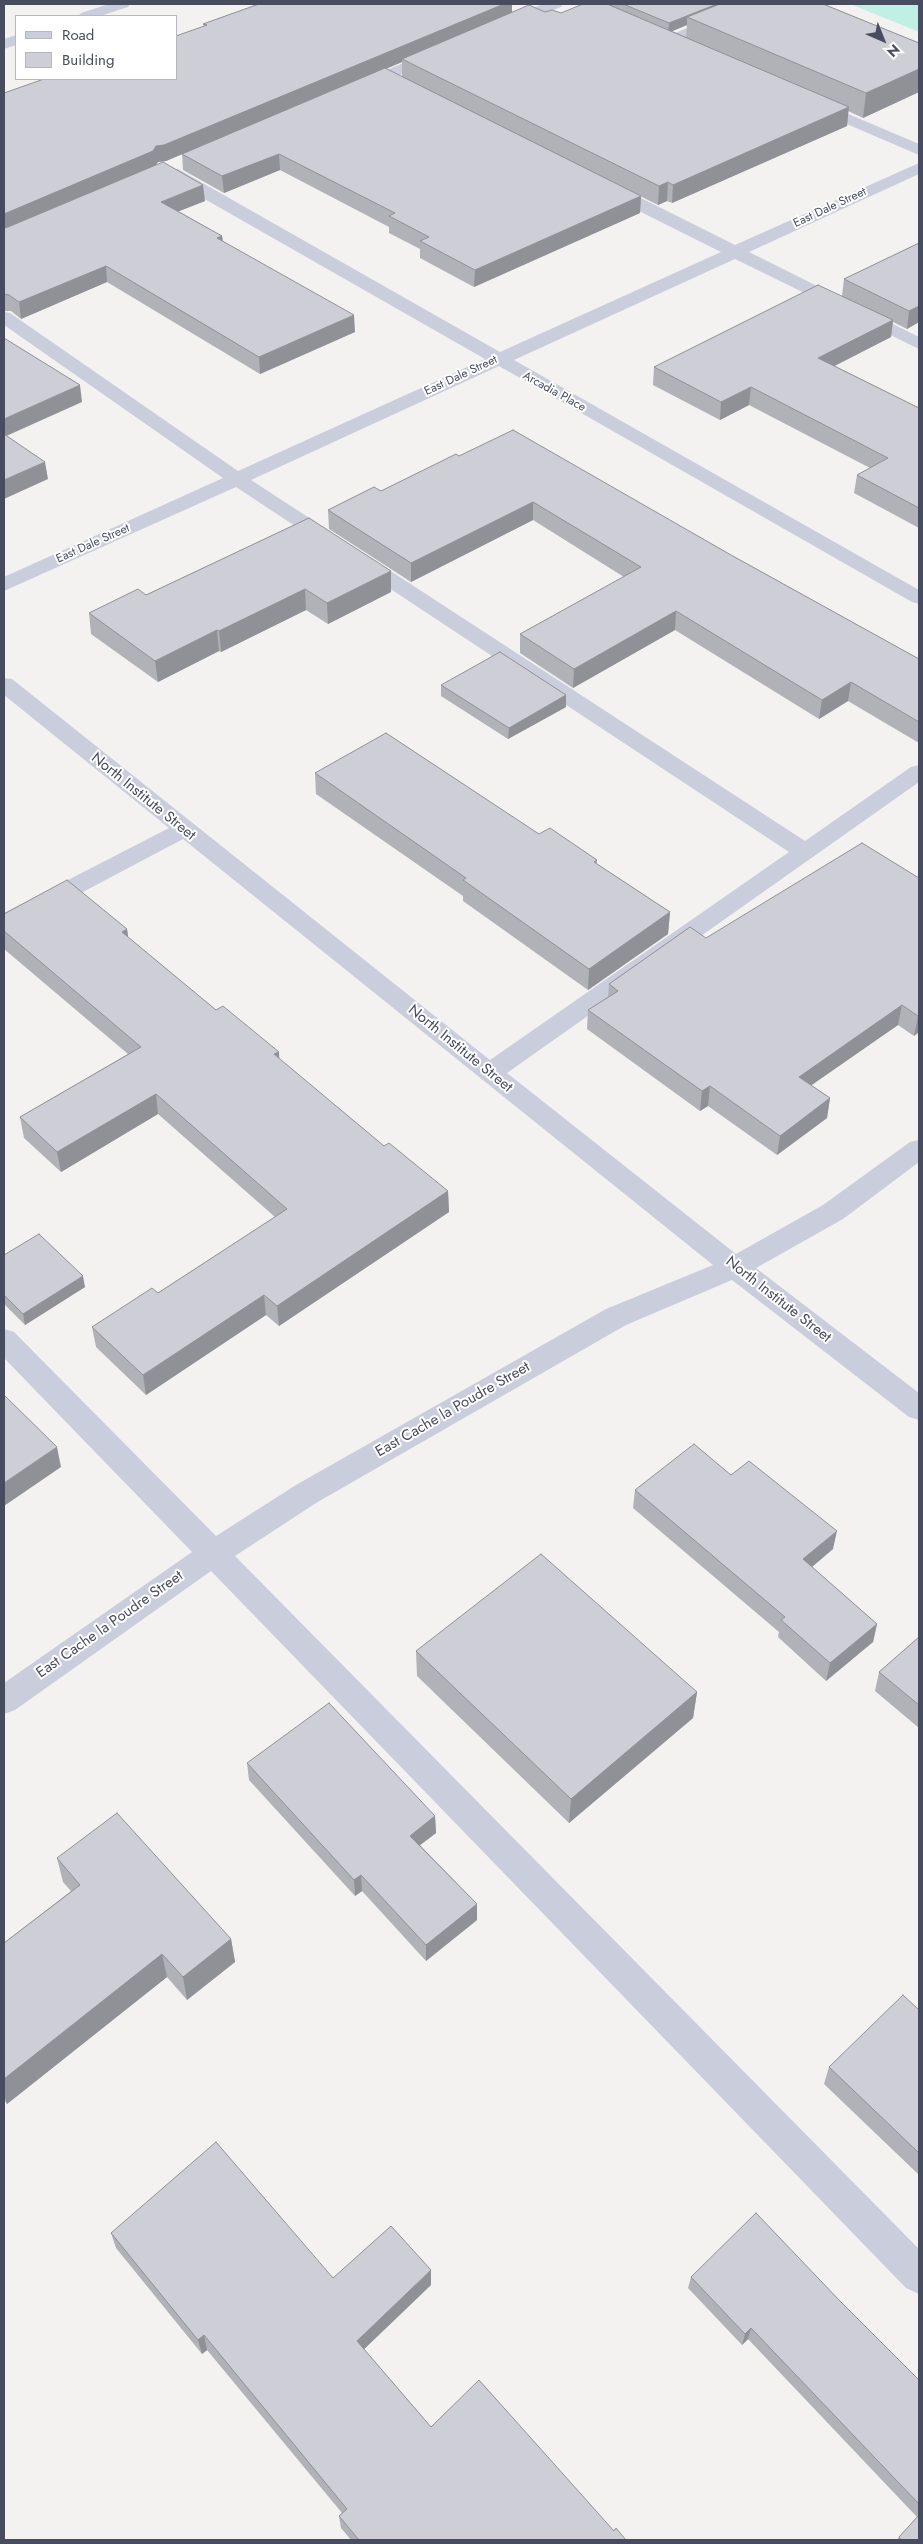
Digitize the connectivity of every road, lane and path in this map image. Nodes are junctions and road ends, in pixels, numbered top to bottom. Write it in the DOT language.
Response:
graph roads {
  1 [pos="123,4"];
  2 [pos="556,4"];
  3 [pos="757,4"];
  4 [pos="89,15"];
  5 [pos="493,30"];
  6 [pos="651,34"];
  7 [pos="668,41"];
  8 [pos="448,49"];
  9 [pos="686,49"];
  10 [pos="384,76"];
  11 [pos="402,85"];
  12 [pos="340,94"];
  13 [pos="802,100"];
  14 [pos="919,150"];
  15 [pos="182,161"];
  16 [pos="919,168"];
  17 [pos="595,182"];
  18 [pos="733,252"];
  19 [pos="4,317"];
  20 [pos="919,344"];
  21 [pos="497,360"];
  22 [pos="237,478"];
  23 [pos="4,584"];
  24 [pos="919,598"];
  25 [pos="4,684"];
  26 [pos="919,772"];
  27 [pos="184,829"];
  28 [pos="805,852"];
  29 [pos="4,923"];
  30 [pos="490,1073"];
  31 [pos="919,1149"];
  32 [pos="735,1267"];
  33 [pos="4,1340"];
  34 [pos="919,1409"];
  35 [pos="212,1554"];
  36 [pos="4,1700"];
  37 [pos="919,2275"];
  1 -- 4 [label="street"];
  2 -- 5 [label="street"];
  3 -- 7 [label="street"];
  6 -- 7 [label="street"];
  7 -- 9 [label="street"];
  8 -- 10 [label="street"];
  10 -- 11 [label="street"];
  10 -- 12 [label="street"];
  13 -- 14 [label="street"];
  15 -- 21 [label="street, Arcadia Place"];
  16 -- 18 [label="street, East Dale Street"];
  17 -- 18 [label="street"];
  18 -- 20 [label="street"];
  18 -- 21 [label="street, East Dale Street"];
  19 -- 22 [label="street"];
  21 -- 22 [label="street, East Dale Street"];
  21 -- 24 [label="street, Arcadia Place"];
  22 -- 23 [label="street, East Dale Street"];
  22 -- 28 [label="street"];
  25 -- 27 [label="street, North Institute Street"];
  26 -- 28 [label="street"];
  27 -- 29 [label="street"];
  27 -- 30 [label="street, North Institute Street"];
  28 -- 30 [label="street"];
  30 -- 32 [label="street, North Institute Street"];
  31 -- 32 [label="street, East Cache la Poudre Street"];
  32 -- 34 [label="street, North Institute Street"];
  32 -- 35 [label="street, East Cache la Poudre Street"];
  33 -- 35 [label="street"];
  35 -- 36 [label="street, East Cache la Poudre Street"];
  35 -- 37 [label="street"];
}
